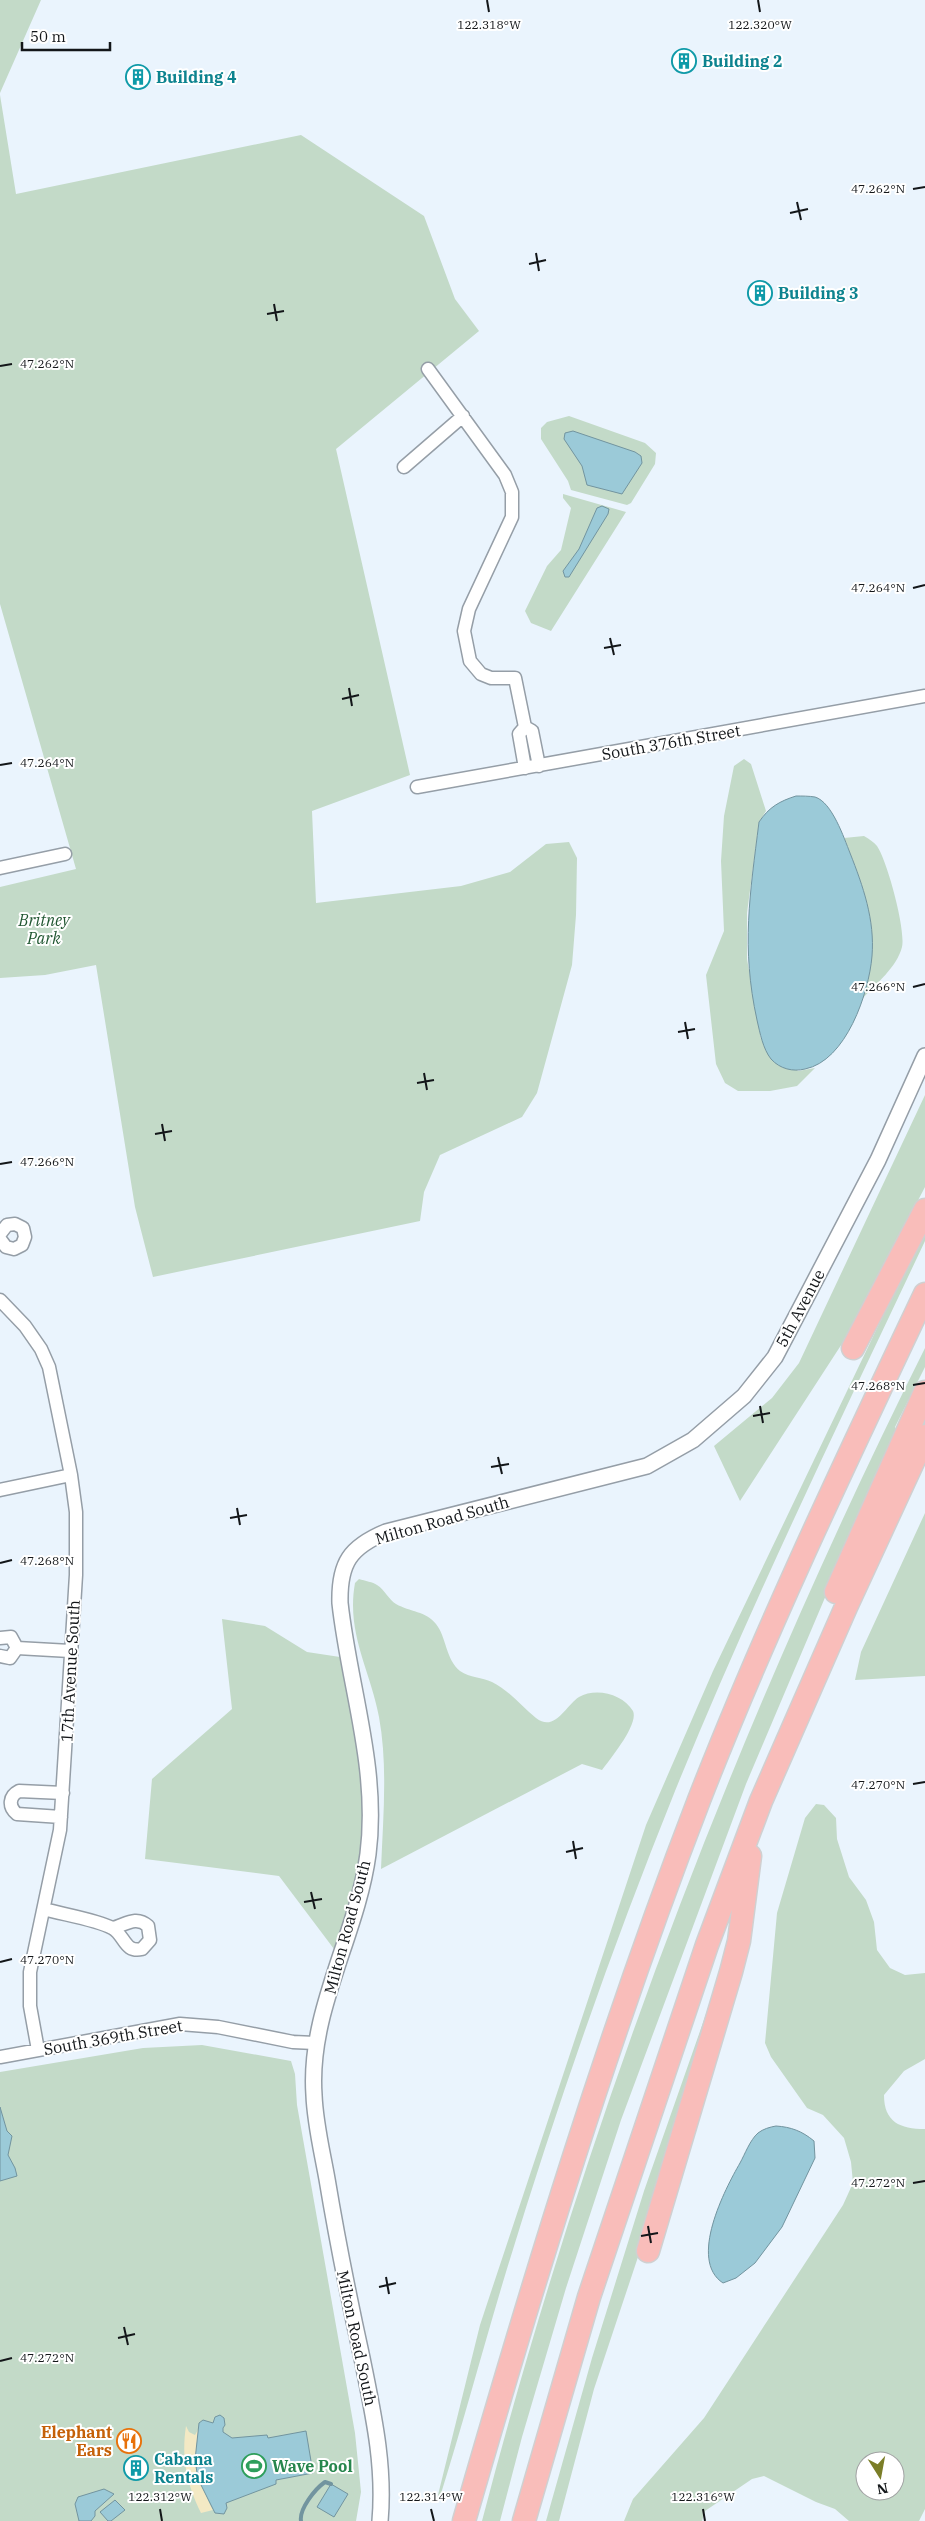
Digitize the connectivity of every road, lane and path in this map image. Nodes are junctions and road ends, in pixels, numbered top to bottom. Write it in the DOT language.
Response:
graph roads {
  1 [pos="428,369"];
  2 [pos="463,416"];
  3 [pos="404,468"];
  4 [pos="925,696"];
  5 [pos="525,727"];
  6 [pos="539,766"];
  7 [pos="525,768"];
  8 [pos="417,787"];
  9 [pos="65,854"];
  10 [pos="0,868"];
  11 [pos="925,1056"];
  12 [pos="925,1210"];
  13 [pos="0,1234"];
  14 [pos="2,1247"];
  15 [pos="925,1294"];
  16 [pos="3,1302"];
  17 [pos="925,1330"];
  18 [pos="853,1348"];
  19 [pos="925,1392"];
  20 [pos="925,1436"];
  21 [pos="71,1475"];
  22 [pos="592,1480"];
  23 [pos="0,1490"];
  24 [pos="821,1513"];
  25 [pos="0,1638"];
  26 [pos="17,1648"];
  27 [pos="70,1651"];
  28 [pos="0,1656"];
  29 [pos="63,1793"];
  30 [pos="758,1810"];
  31 [pos="61,1817"];
  32 [pos="44,1909"];
  33 [pos="113,1928"];
  34 [pos="315,2044"];
  35 [pos="38,2050"];
  36 [pos="0,2057"];
  37 [pos="648,2251"];
  38 [pos="380,2521"];
  39 [pos="464,2521"];
  40 [pos="524,2521"];
  1 -- 2 [label="street"];
  2 -- 3 [label="street"];
  2 -- 5 [label="street"];
  4 -- 6 [label="street, South 376th Street"];
  5 -- 6 [label="street"];
  5 -- 7 [label="street"];
  6 -- 7 [label="street, South 376th Street"];
  7 -- 8 [label="street, South 376th Street"];
  9 -- 10 [label="street"];
  11 -- 22 [label="street, 5th Avenue"];
  12 -- 18 [label="highway"];
  13 -- 14 [label="street"];
  15 -- 24 [label="highway"];
  16 -- 21 [label="street, 17th Avenue South"];
  17 -- 24 [label="highway"];
  19 -- 30 [label="highway"];
  20 -- 30 [label="highway"];
  21 -- 23 [label="street"];
  21 -- 27 [label="street, 17th Avenue South"];
  22 -- 34 [label="street, Milton Road South"];
  24 -- 39 [label="highway"];
  25 -- 26 [label="street"];
  26 -- 27 [label="street"];
  26 -- 28 [label="street"];
  27 -- 29 [label="street, 17th Avenue South"];
  29 -- 31 [label="street, 17th Avenue South"];
  29 -- 31 [label="street"];
  30 -- 37 [label="highway"];
  30 -- 40 [label="highway"];
  31 -- 32 [label="street, 17th Avenue South"];
  32 -- 33 [label="street"];
  32 -- 35 [label="street, 17th Avenue South"];
  34 -- 35 [label="street, South 369th Street"];
  34 -- 38 [label="street, Milton Road South"];
  35 -- 36 [label="street, South 369th Street"];
}
